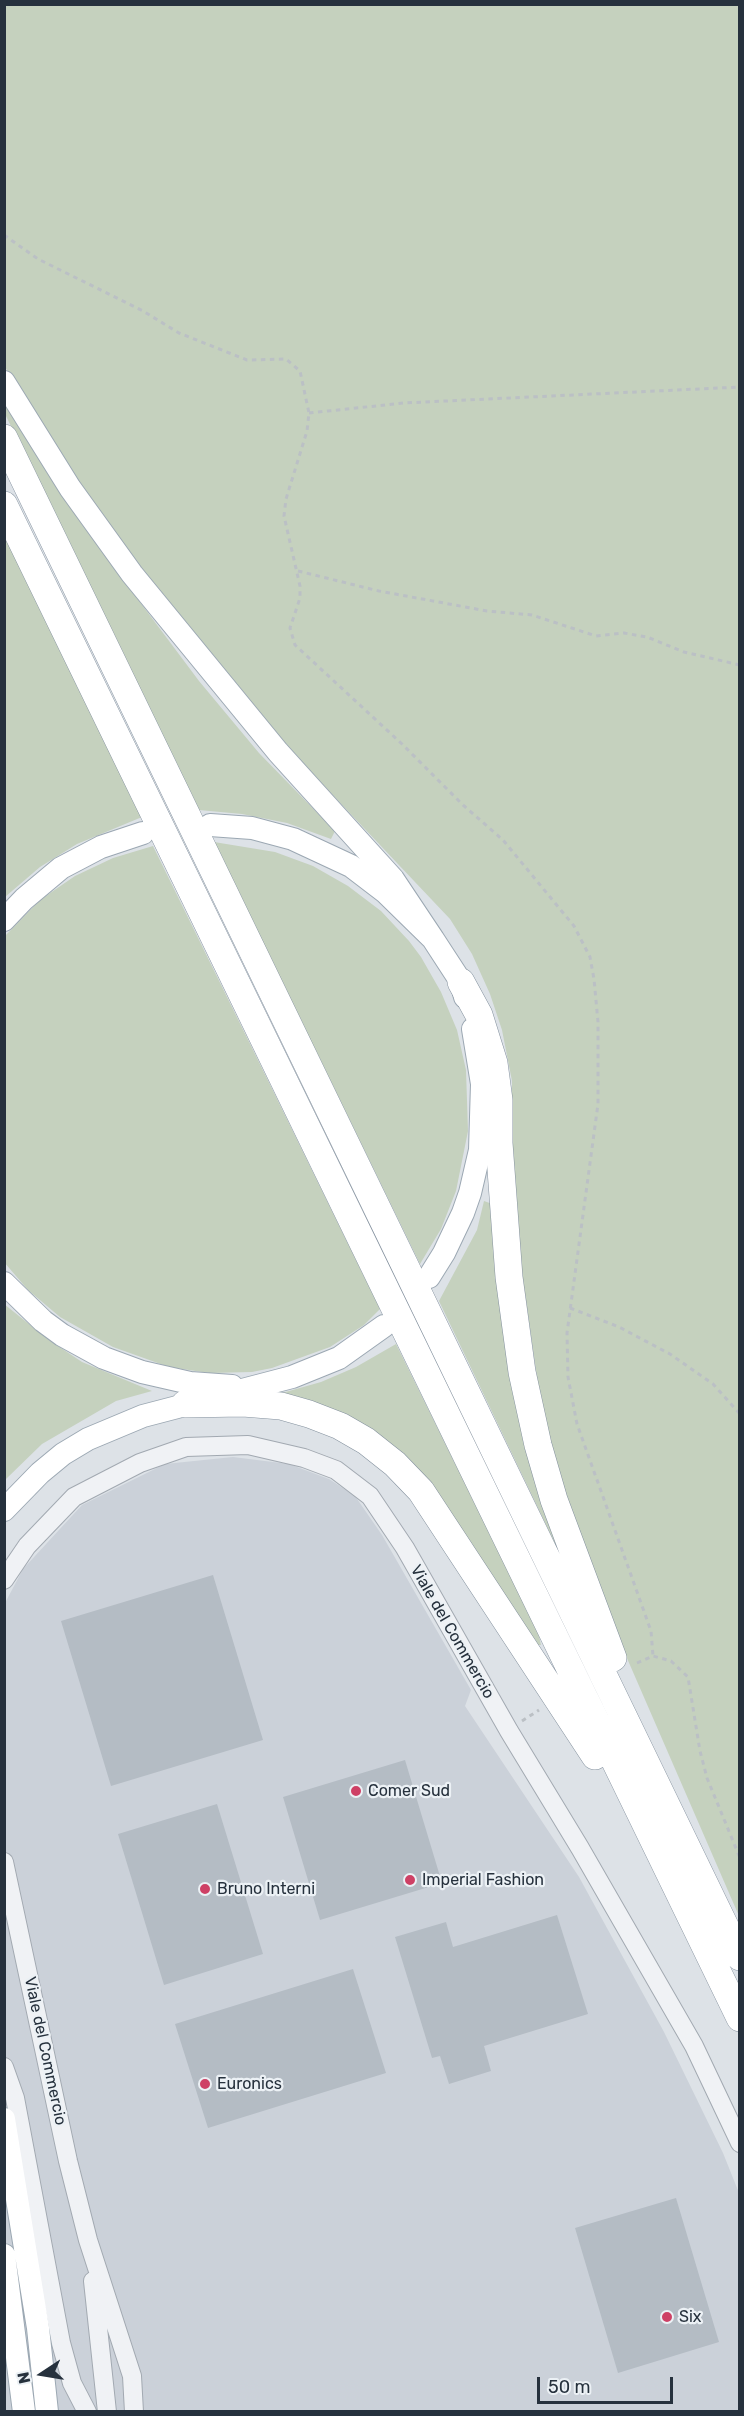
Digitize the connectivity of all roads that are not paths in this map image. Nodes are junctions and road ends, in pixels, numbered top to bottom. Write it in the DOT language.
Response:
graph roads {
  1 [pos="4,382"];
  2 [pos="4,438"];
  3 [pos="4,505"];
  4 [pos="210,825"];
  5 [pos="143,833"];
  6 [pos="4,920"];
  7 [pos="433,939"];
  8 [pos="461,982"];
  9 [pos="429,1277"];
  10 [pos="4,1283"];
  11 [pos="384,1326"];
  12 [pos="251,1388"];
  13 [pos="185,1404"];
  14 [pos="4,1510"];
  15 [pos="4,1580"];
  16 [pos="4,1862"];
  17 [pos="738,1953"];
  18 [pos="736,2010"];
  19 [pos="4,2067"];
  20 [pos="4,2119"];
  21 [pos="740,2143"];
  22 [pos="88,2240"];
  23 [pos="4,2255"];
  24 [pos="24,2412"];
  25 [pos="47,2412"];
  26 [pos="87,2412"];
  27 [pos="107,2412"];
  28 [pos="134,2412"];
  1 -- 7 [label="main road"];
  2 -- 17 [label="highway"];
  3 -- 18 [label="highway"];
  4 -- 7 [label="main road"];
  5 -- 6 [label="main road"];
  7 -- 8 [label="main road"];
  8 -- 9 [label="main road"];
  8 -- 17 [label="highway"];
  10 -- 12 [label="main road"];
  11 -- 12 [label="main road"];
  12 -- 13 [label="main road"];
  13 -- 14 [label="main road"];
  13 -- 18 [label="highway"];
  15 -- 21 [label="street, Viale del Commercio"];
  16 -- 22 [label="street, Viale del Commercio"];
  19 -- 26 [label="street"];
  20 -- 25 [label="main road"];
  22 -- 27 [label="street"];
  22 -- 28 [label="street"];
  23 -- 24 [label="main road"];
}
